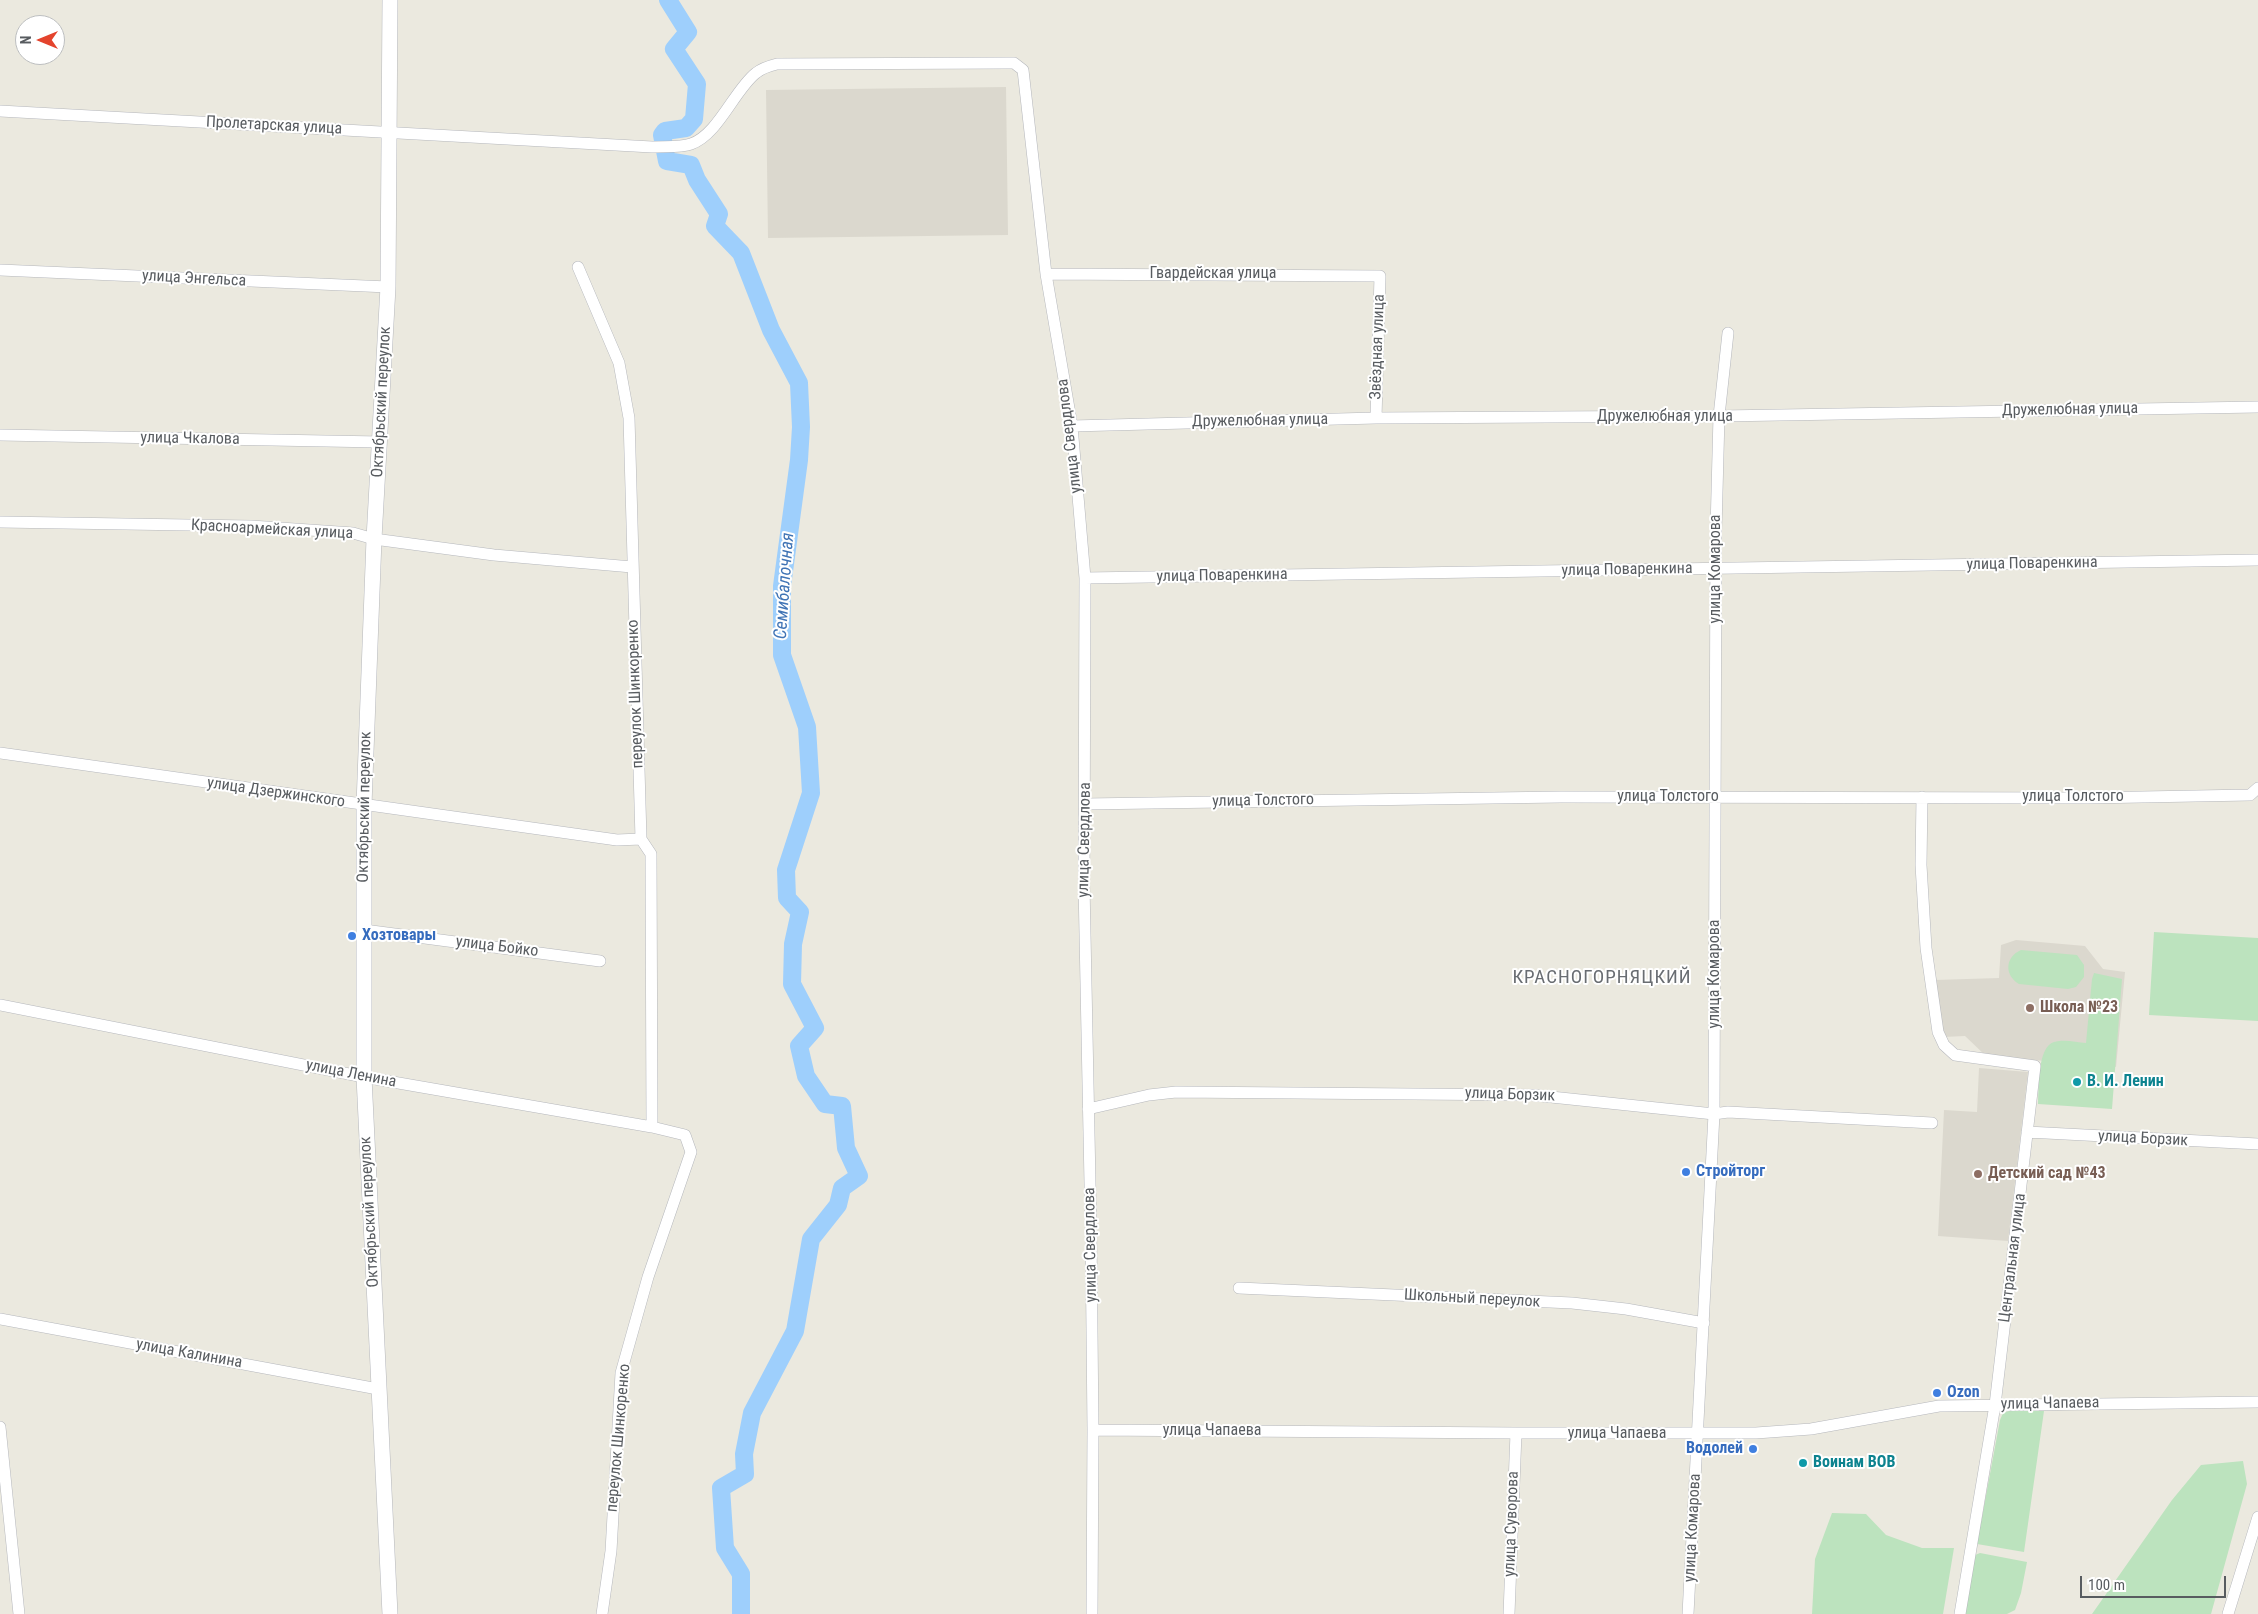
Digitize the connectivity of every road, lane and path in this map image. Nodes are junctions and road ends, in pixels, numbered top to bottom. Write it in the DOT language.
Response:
graph roads {
  1 [pos="390,0"];
  2 [pos="1022,70"];
  3 [pos="0,111"];
  4 [pos="390,132"];
  5 [pos="578,267"];
  6 [pos="0,270"];
  7 [pos="1046,274"];
  8 [pos="1380,276"];
  9 [pos="388,287"];
  10 [pos="1728,333"];
  11 [pos="2258,407"];
  12 [pos="1719,416"];
  13 [pos="1376,418"];
  14 [pos="1072,426"];
  15 [pos="0,435"];
  16 [pos="380,442"];
  17 [pos="0,522"];
  18 [pos="374,539"];
  19 [pos="2258,560"];
  20 [pos="632,567"];
  21 [pos="1716,569"];
  22 [pos="1085,578"];
  23 [pos="0,753"];
  24 [pos="2254,791"];
  25 [pos="1922,797"];
  26 [pos="1715,798"];
  27 [pos="1086,804"];
  28 [pos="364,805"];
  29 [pos="641,839"];
  30 [pos="364,930"];
  31 [pos="600,961"];
  32 [pos="0,1005"];
  33 [pos="364,1077"];
  34 [pos="1088,1109"];
  35 [pos="1714,1114"];
  36 [pos="1932,1123"];
  37 [pos="652,1127"];
  38 [pos="2027,1132"];
  39 [pos="2258,1144"];
  40 [pos="691,1152"];
  41 [pos="1239,1288"];
  42 [pos="0,1319"];
  43 [pos="1704,1323"];
  44 [pos="378,1389"];
  45 [pos="2258,1402"];
  46 [pos="1995,1405"];
  47 [pos="0,1427"];
  48 [pos="1093,1430"];
  49 [pos="1516,1434"];
  50 [pos="1699,1434"];
  51 [pos="2258,1517"];
  52 [pos="19,1614"];
  53 [pos="390,1614"];
  54 [pos="602,1614"];
  55 [pos="1092,1614"];
  56 [pos="1509,1614"];
  57 [pos="1688,1614"];
  58 [pos="1960,1614"];
  59 [pos="2228,1614"];
  1 -- 4 [label="street, Октябрьский переулок"];
  2 -- 4 [label="street, Пролетарская улица"];
  2 -- 7 [label="street, улица Свердлова"];
  3 -- 4 [label="street, Пролетарская улица"];
  4 -- 9 [label="street, Октябрьский переулок"];
  5 -- 20 [label="street, переулок Шинкоренко"];
  6 -- 9 [label="street, улица Энгельса"];
  7 -- 8 [label="street, Гвардейская улица"];
  7 -- 14 [label="street, улица Свердлова"];
  8 -- 13 [label="street, Звёздная улица"];
  9 -- 16 [label="street, Октябрьский переулок"];
  10 -- 12 [label="street, улица Комарова"];
  11 -- 12 [label="street, Дружелюбная улица"];
  12 -- 13 [label="street, Дружелюбная улица"];
  12 -- 21 [label="street, улица Комарова"];
  13 -- 14 [label="street, Дружелюбная улица"];
  14 -- 22 [label="street, улица Свердлова"];
  15 -- 16 [label="street, улица Чкалова"];
  16 -- 18 [label="street, Октябрьский переулок"];
  17 -- 18 [label="street, Красноармейская улица"];
  18 -- 20 [label="street, Красноармейская улица"];
  18 -- 28 [label="street, Октябрьский переулок"];
  19 -- 21 [label="street, улица Поваренкина"];
  20 -- 29 [label="street, переулок Шинкоренко"];
  21 -- 22 [label="street, улица Поваренкина"];
  21 -- 26 [label="street, улица Комарова"];
  22 -- 27 [label="street, улица Свердлова"];
  23 -- 28 [label="street, улица Дзержинского"];
  24 -- 25 [label="street, улица Толстого"];
  25 -- 26 [label="street, улица Толстого"];
  25 -- 38 [label="street, Центральная улица"];
  26 -- 27 [label="street, улица Толстого"];
  26 -- 35 [label="street, улица Комарова"];
  27 -- 34 [label="street, улица Свердлова"];
  28 -- 29 [label="street, улица Дзержинского"];
  28 -- 30 [label="street, Октябрьский переулок"];
  29 -- 37 [label="street, переулок Шинкоренко"];
  30 -- 31 [label="street, улица Бойко"];
  30 -- 33 [label="street, Октябрьский переулок"];
  32 -- 33 [label="street, улица Ленина"];
  33 -- 37 [label="street, улица Ленина"];
  33 -- 44 [label="street, Октябрьский переулок"];
  34 -- 35 [label="street, улица Борзик"];
  34 -- 48 [label="street, улица Свердлова"];
  35 -- 36 [label="street, улица Борзик"];
  35 -- 43 [label="street, улица Комарова"];
  37 -- 40 [label="street, улица Ленина"];
  38 -- 39 [label="street, улица Борзик"];
  38 -- 46 [label="street, Центральная улица"];
  40 -- 54 [label="street, переулок Шинкоренко"];
  41 -- 43 [label="street, Школьный переулок"];
  42 -- 44 [label="street, улица Калинина"];
  43 -- 50 [label="street, улица Комарова"];
  44 -- 53 [label="street, Октябрьский переулок"];
  45 -- 46 [label="street, улица Чапаева"];
  46 -- 50 [label="street, улица Чапаева"];
  46 -- 58 [label="street, Центральная улица"];
  47 -- 52 [label="street"];
  48 -- 49 [label="street, улица Чапаева"];
  48 -- 55 [label="street, улица Свердлова"];
  49 -- 50 [label="street, улица Чапаева"];
  49 -- 56 [label="street, улица Суворова"];
  50 -- 57 [label="street, улица Комарова"];
  51 -- 59 [label="street"];
}
